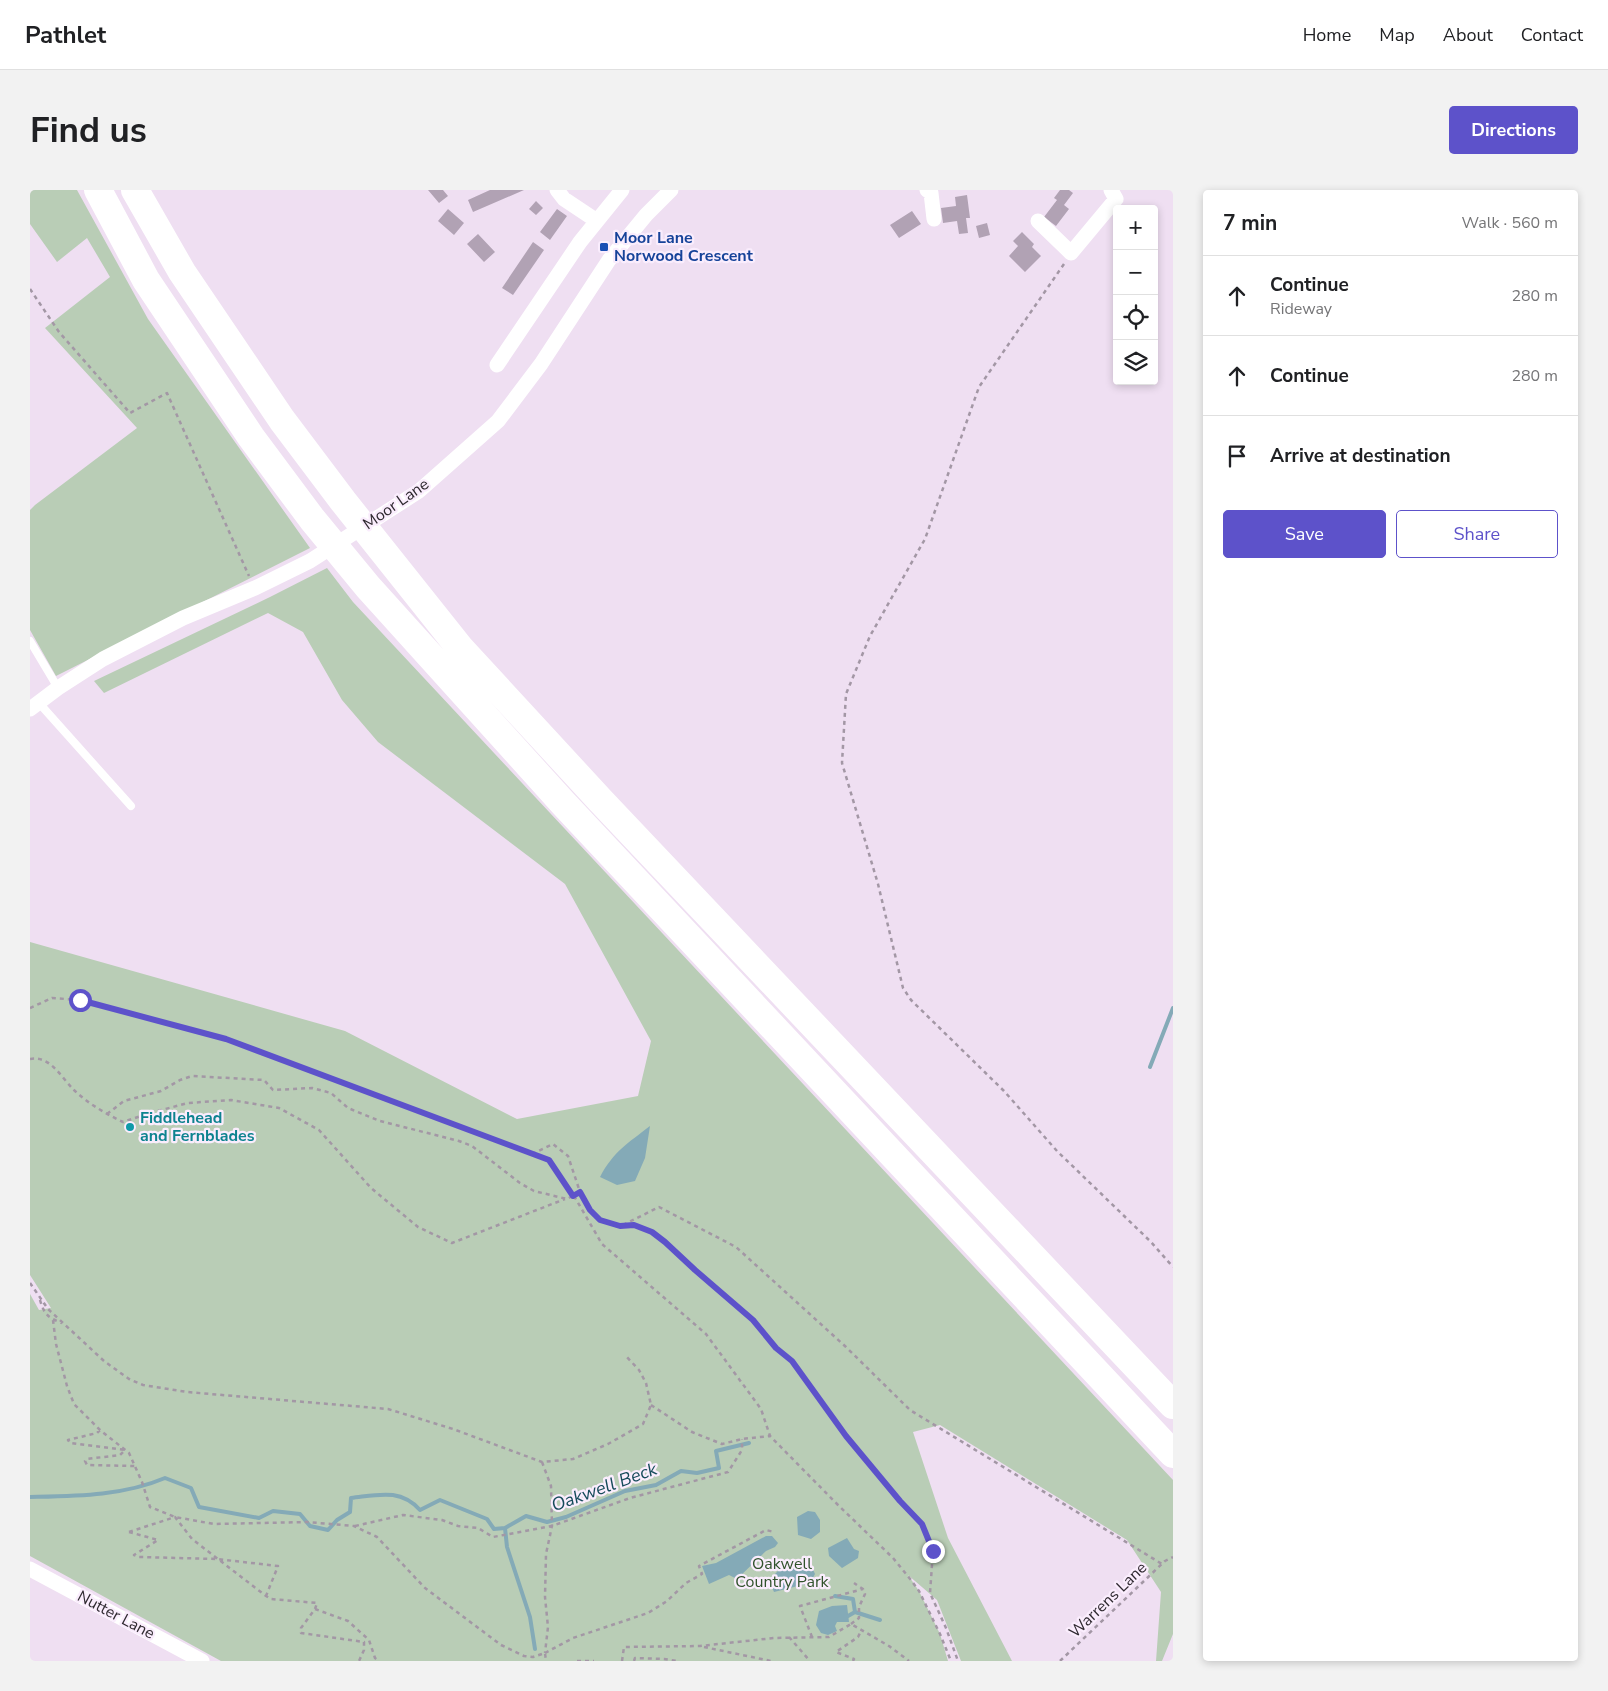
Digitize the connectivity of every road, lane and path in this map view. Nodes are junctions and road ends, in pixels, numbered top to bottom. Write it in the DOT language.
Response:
graph roads {
  1 [pos="98,190"];
  2 [pos="135,190"];
  3 [pos="557,190"];
  4 [pos="622,190"];
  5 [pos="671,190"];
  6 [pos="927,190"];
  7 [pos="1111,190"];
  8 [pos="934,219"];
  9 [pos="597,221"];
  10 [pos="1038,221"];
  11 [pos="1071,253"];
  12 [pos="30,289"];
  13 [pos="496,365"];
  14 [pos="255,588"];
  15 [pos="30,641"];
  16 [pos="58,688"];
  17 [pos="34,706"];
  18 [pos="131,806"];
  19 [pos="30,1008"];
  20 [pos="30,1059"];
  21 [pos="107,1114"];
  22 [pos="532,1154"];
  23 [pos="580,1192"];
  24 [pos="573,1196"];
  25 [pos="567,1199"];
  26 [pos="620,1226"];
  27 [pos="1173,1267"];
  28 [pos="30,1283"];
  29 [pos="40,1298"];
  30 [pos="53,1320"];
  31 [pos="64,1324"];
  32 [pos="625,1355"];
  33 [pos="651,1404"];
  34 [pos="1173,1405"];
  35 [pos="100,1430"];
  36 [pos="770,1436"];
  37 [pos="742,1439"];
  38 [pos="125,1450"];
  39 [pos="1173,1454"];
  40 [pos="542,1462"];
  41 [pos="136,1466"];
  42 [pos="175,1517"];
  43 [pos="354,1526"];
  44 [pos="552,1526"];
  45 [pos="774,1532"];
  46 [pos="1173,1557"];
  47 [pos="217,1559"];
  48 [pos="1162,1564"];
  49 [pos="30,1569"];
  50 [pos="854,1582"];
  51 [pos="861,1589"];
  52 [pos="266,1596"];
  53 [pos="315,1609"];
  54 [pos="851,1624"];
  55 [pos="861,1631"];
  56 [pos="812,1636"];
  57 [pos="789,1637"];
  58 [pos="700,1646"];
  59 [pos="545,1653"];
  60 [pos="202,1661"];
  61 [pos="359,1661"];
  62 [pos="379,1661"];
  63 [pos="546,1661"];
  64 [pos="577,1661"];
  65 [pos="594,1661"];
  66 [pos="622,1661"];
  67 [pos="634,1661"];
  68 [pos="677,1661"];
  69 [pos="771,1661"];
  70 [pos="810,1661"];
  71 [pos="853,1661"];
  72 [pos="909,1661"];
  73 [pos="951,1661"];
  74 [pos="958,1661"];
  75 [pos="1060,1661"];
  1 -- 39 [label="highway"];
  2 -- 34 [label="highway"];
  3 -- 9 [label="street"];
  4 -- 9 [label="street"];
  5 -- 14 [label="street, Moor Lane"];
  6 -- 8 [label="street"];
  7 -- 11 [label="street"];
  9 -- 13 [label="street"];
  10 -- 11 [label="street"];
  11 -- 27 [label="path"];
  12 -- 14 [label="path"];
  14 -- 16 [label="street, Moor Lane"];
  15 -- 16 [label="lane"];
  16 -- 17 [label="street, Moor Lane"];
  17 -- 18 [label="lane"];
  19 -- 22 [label="path"];
  20 -- 21 [label="path"];
  21 -- 25 [label="path"];
  21 -- 25 [label="path"];
  22 -- 23 [label="path"];
  22 -- 24 [label="path"];
  23 -- 24 [label="path"];
  23 -- 26 [label="path"];
  24 -- 25 [label="path"];
  24 -- 36 [label="path"];
  26 -- 48 [label="path"];
  26 -- 74 [label="path"];
  28 -- 29 [label="path"];
  29 -- 30 [label="path"];
  29 -- 31 [label="path"];
  30 -- 31 [label="path"];
  30 -- 35 [label="path"];
  31 -- 40 [label="path"];
  32 -- 33 [label="path"];
  33 -- 37 [label="path"];
  33 -- 40 [label="path"];
  35 -- 38 [label="path"];
  35 -- 38 [label="path"];
  36 -- 37 [label="path"];
  36 -- 73 [label="path"];
  37 -- 44 [label="path"];
  38 -- 41 [label="path"];
  38 -- 41 [label="path"];
  40 -- 44 [label="path"];
  41 -- 42 [label="path"];
  42 -- 43 [label="path"];
  42 -- 47 [label="path"];
  42 -- 47 [label="path"];
  43 -- 44 [label="path"];
  43 -- 59 [label="path"];
  44 -- 59 [label="path"];
  45 -- 59 [label="path"];
  46 -- 48 [label="path, Warrens Lane"];
  47 -- 52 [label="path"];
  47 -- 52 [label="path"];
  48 -- 75 [label="path, Warrens Lane"];
  49 -- 60 [label="street, Nutter Lane"];
  50 -- 51 [label="path"];
  51 -- 54 [label="path"];
  51 -- 56 [label="path"];
  52 -- 53 [label="path"];
  53 -- 61 [label="path"];
  53 -- 62 [label="path"];
  54 -- 55 [label="path"];
  54 -- 56 [label="path"];
  55 -- 71 [label="path"];
  55 -- 72 [label="path"];
  56 -- 57 [label="path"];
  57 -- 58 [label="path"];
  57 -- 70 [label="path"];
  58 -- 66 [label="path"];
  58 -- 69 [label="path"];
  59 -- 63 [label="path"];
  64 -- 65 [label="path"];
  67 -- 68 [label="path"];
}
